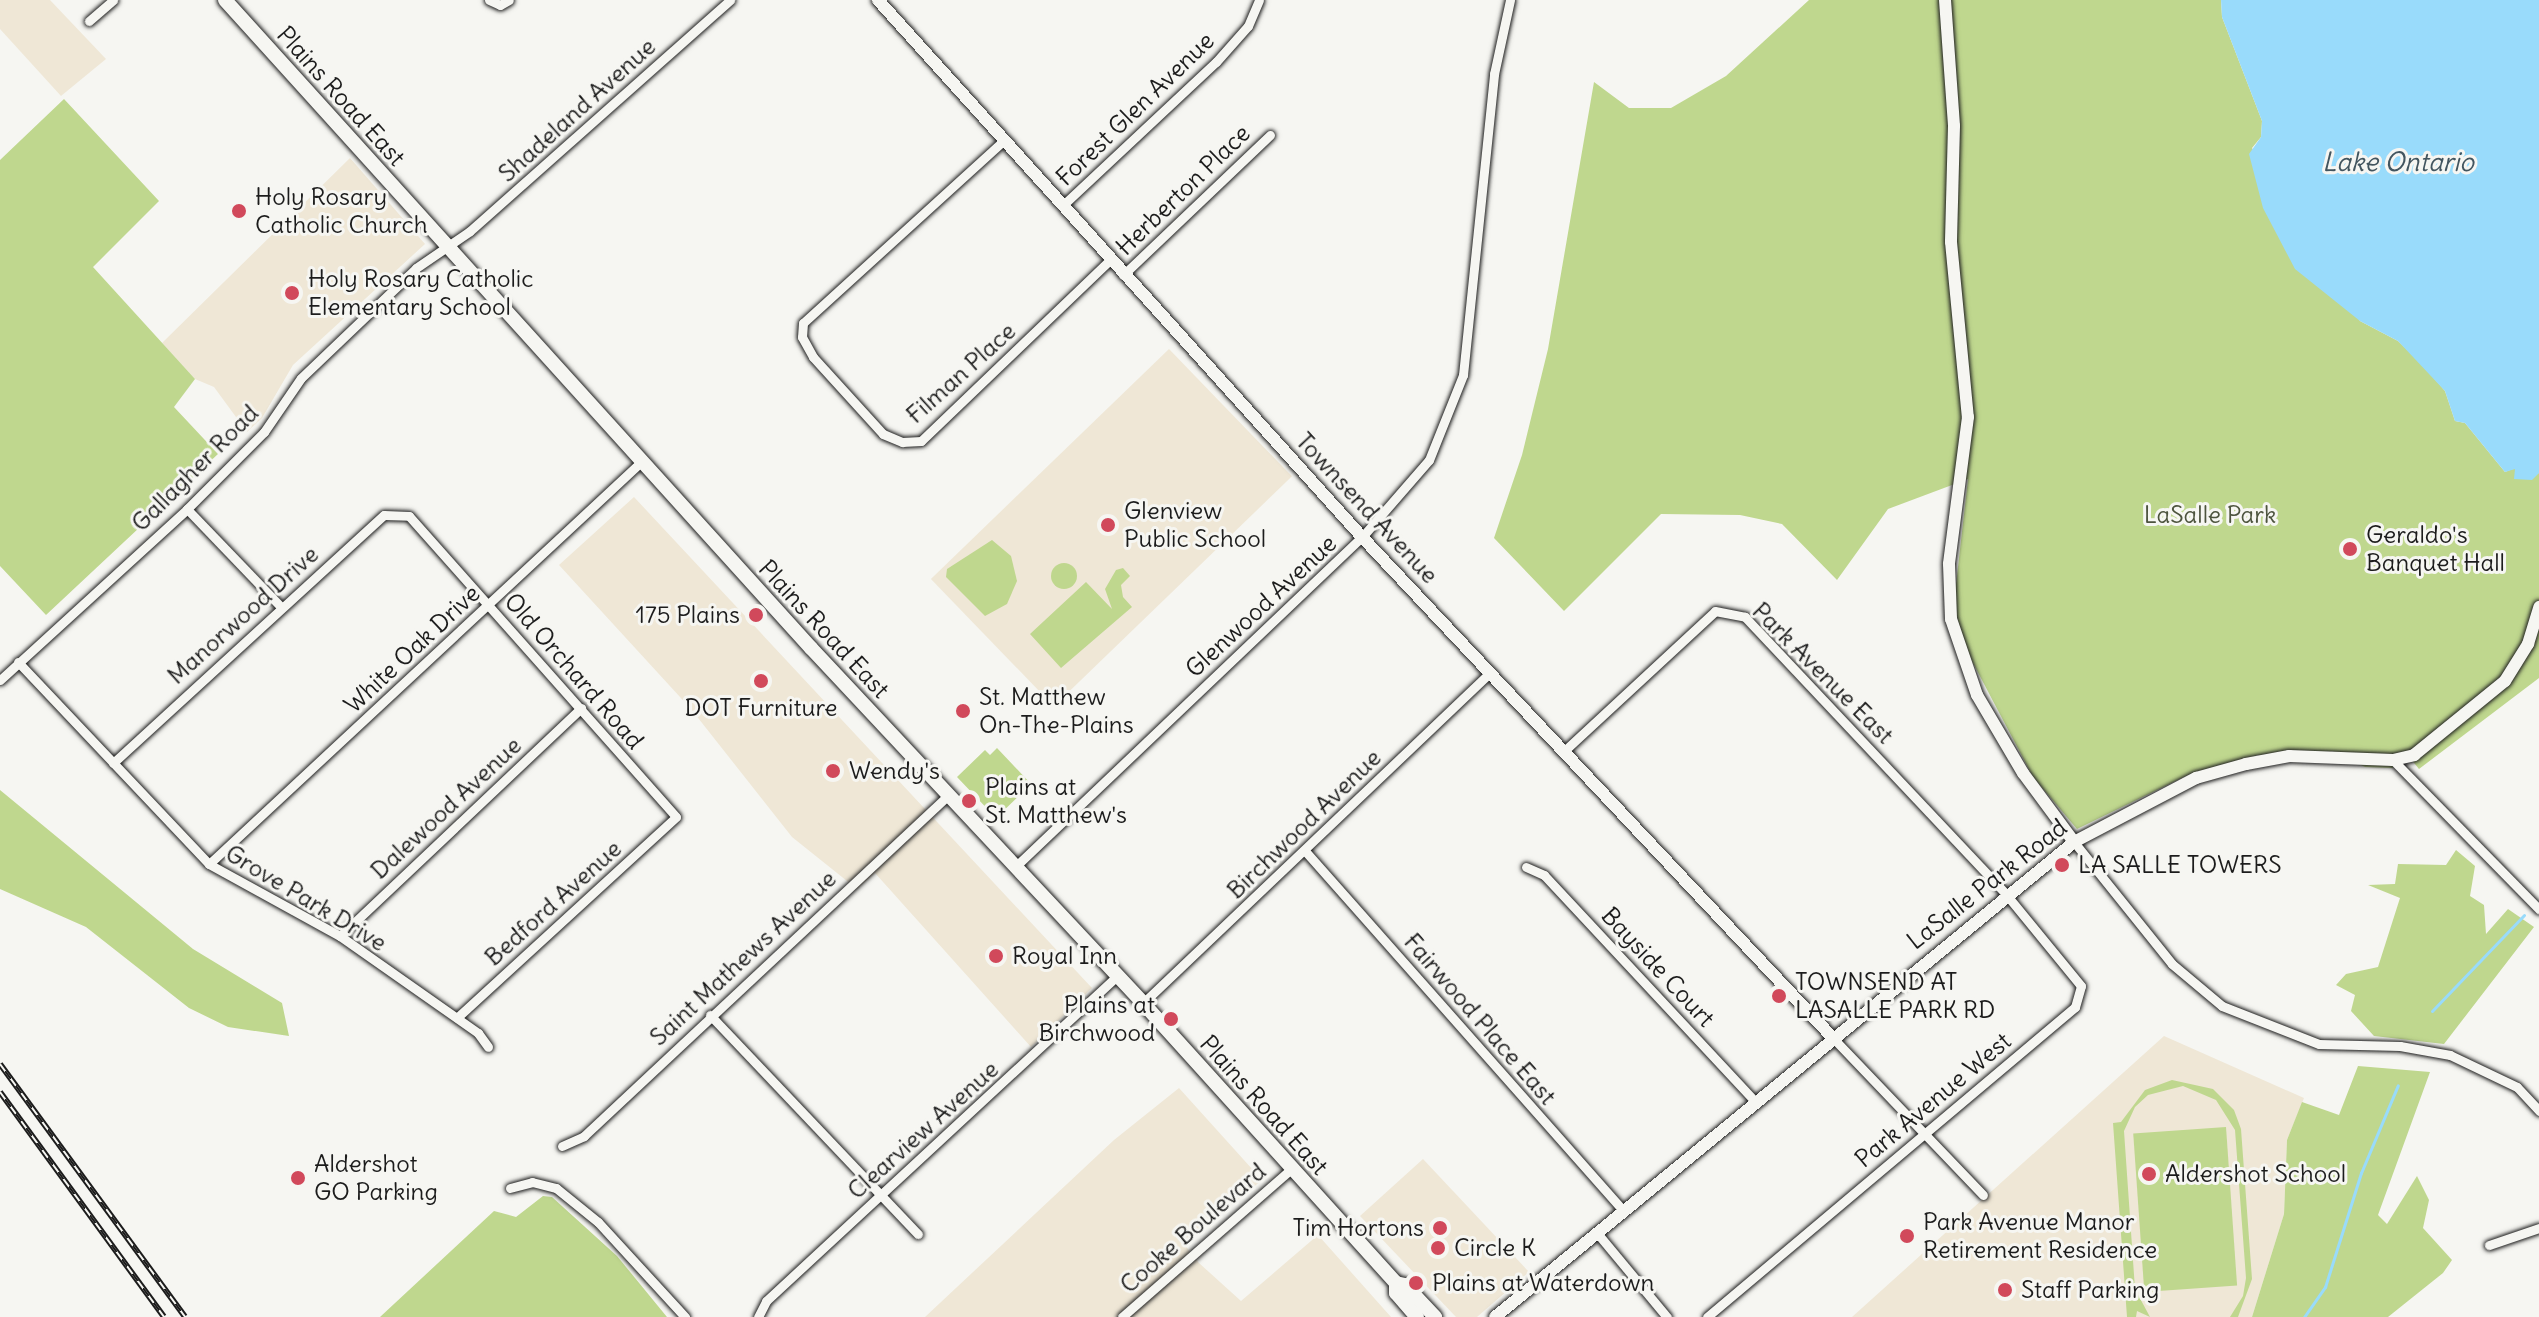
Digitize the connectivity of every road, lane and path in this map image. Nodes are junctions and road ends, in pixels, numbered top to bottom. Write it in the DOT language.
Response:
graph roads {
  1 [pos="113,0"];
  2 [pos="225,0"];
  3 [pos="509,0"];
  4 [pos="730,0"];
  5 [pos="878,0"];
  6 [pos="1259,0"];
  7 [pos="1510,0"];
  8 [pos="1945,0"];
  9 [pos="491,2"];
  10 [pos="89,21"];
  11 [pos="1270,135"];
  12 [pos="1002,142"];
  13 [pos="1062,206"];
  14 [pos="447,247"];
  15 [pos="1110,260"];
  16 [pos="1123,275"];
  17 [pos="641,462"];
  18 [pos="187,509"];
  19 [pos="409,516"];
  20 [pos="1362,537"];
  21 [pos="489,604"];
  22 [pos="280,606"];
  23 [pos="2539,607"];
  24 [pos="18,662"];
  25 [pos="1490,672"];
  26 [pos="0,680"];
  27 [pos="581,708"];
  28 [pos="1563,752"];
  29 [pos="2393,760"];
  30 [pos="113,763"];
  31 [pos="948,795"];
  32 [pos="676,817"];
  33 [pos="2074,842"];
  34 [pos="1306,852"];
  35 [pos="209,864"];
  36 [pos="1015,867"];
  37 [pos="1526,867"];
  38 [pos="2005,893"];
  39 [pos="2539,909"];
  40 [pos="340,936"];
  41 [pos="1117,976"];
  42 [pos="1143,1003"];
  43 [pos="710,1015"];
  44 [pos="457,1018"];
  45 [pos="1833,1038"];
  46 [pos="488,1047"];
  47 [pos="1756,1102"];
  48 [pos="2539,1111"];
  49 [pos="1923,1134"];
  50 [pos="562,1146"];
  51 [pos="1291,1169"];
  52 [pos="510,1188"];
  53 [pos="879,1195"];
  54 [pos="1983,1195"];
  55 [pos="1624,1212"];
  56 [pos="2539,1228"];
  57 [pos="918,1234"];
  58 [pos="1598,1234"];
  59 [pos="2489,1245"];
  60 [pos="1396,1283"];
  61 [pos="685,1317"];
  62 [pos="758,1317"];
  63 [pos="1122,1317"];
  64 [pos="1417,1317"];
  65 [pos="1435,1317"];
  66 [pos="1495,1317"];
  67 [pos="1667,1317"];
  68 [pos="1707,1317"];
  1 -- 10 [label="street"];
  2 -- 14 [label="main road, Plains Road East"];
  3 -- 9 [label="street"];
  4 -- 14 [label="street, Shadeland Avenue"];
  5 -- 12 [label="street, Townsend Avenue"];
  6 -- 13 [label="street, Forest Glen Avenue"];
  7 -- 20 [label="street, Glenwood Avenue"];
  8 -- 33 [label="street"];
  11 -- 16 [label="street, Herberton Place"];
  12 -- 13 [label="street, Townsend Avenue"];
  12 -- 15 [label="street, Filman Place"];
  13 -- 15 [label="street, Townsend Avenue"];
  14 -- 17 [label="main road, Plains Road East"];
  14 -- 18 [label="street, Gallagher Road"];
  15 -- 16 [label="street, Townsend Avenue"];
  16 -- 20 [label="street, Townsend Avenue"];
  17 -- 21 [label="street, White Oak Drive"];
  17 -- 31 [label="main road, Plains Road East"];
  18 -- 22 [label="street"];
  18 -- 24 [label="street, Gallagher Road"];
  19 -- 21 [label="street, Old Orchard Road"];
  19 -- 22 [label="street, Manorwood Drive"];
  20 -- 25 [label="street, Townsend Avenue"];
  20 -- 36 [label="street, Glenwood Avenue"];
  21 -- 27 [label="street, Old Orchard Road"];
  21 -- 35 [label="street, White Oak Drive"];
  22 -- 30 [label="street, Manorwood Drive"];
  23 -- 29 [label="street, LaSalle Park Road"];
  24 -- 26 [label="street, Gallagher Road"];
  24 -- 30 [label="street, Grove Park Drive"];
  25 -- 28 [label="street, Townsend Avenue"];
  25 -- 34 [label="street, Birchwood Avenue"];
  27 -- 32 [label="street, Old Orchard Road"];
  27 -- 40 [label="street, Dalewood Avenue"];
  28 -- 38 [label="street, Park Avenue East"];
  28 -- 45 [label="street, Townsend Avenue"];
  29 -- 33 [label="street, LaSalle Park Road"];
  29 -- 39 [label="street"];
  30 -- 35 [label="street, Grove Park Drive"];
  31 -- 36 [label="main road, Plains Road East"];
  31 -- 43 [label="street, Saint Mathews Avenue"];
  32 -- 44 [label="street, Bedford Avenue"];
  33 -- 38 [label="street, LaSalle Park Road"];
  33 -- 48 [label="street"];
  34 -- 42 [label="street, Birchwood Avenue"];
  34 -- 55 [label="street, Fairwood Place East"];
  35 -- 40 [label="street, Grove Park Drive"];
  36 -- 41 [label="main road, Plains Road East"];
  37 -- 47 [label="street, Bayside Court"];
  38 -- 45 [label="street, LaSalle Park Road"];
  38 -- 49 [label="street, Park Avenue West"];
  40 -- 44 [label="street, Grove Park Drive"];
  41 -- 42 [label="main road, Plains Road East"];
  41 -- 53 [label="street, Clearview Avenue"];
  42 -- 51 [label="main road, Plains Road East"];
  43 -- 50 [label="street, Saint Mathews Avenue"];
  43 -- 53 [label="street"];
  44 -- 46 [label="street, Grove Park Drive"];
  45 -- 47 [label="street, LaSalle Park Road"];
  45 -- 49 [label="street"];
  47 -- 55 [label="street, LaSalle Park Road"];
  49 -- 54 [label="street"];
  49 -- 68 [label="street, Park Avenue West"];
  51 -- 60 [label="main road, Plains Road East"];
  51 -- 63 [label="street, Cooke Boulevard"];
  52 -- 61 [label="street"];
  53 -- 57 [label="street"];
  53 -- 62 [label="street, Clearview Avenue"];
  55 -- 58 [label="street, LaSalle Park Road"];
  56 -- 59 [label="street"];
  58 -- 66 [label="street, LaSalle Park Road"];
  58 -- 67 [label="street"];
  60 -- 64 [label="main road, Plains Road East"];
  60 -- 65 [label="main road, Plains Road East"];
}
